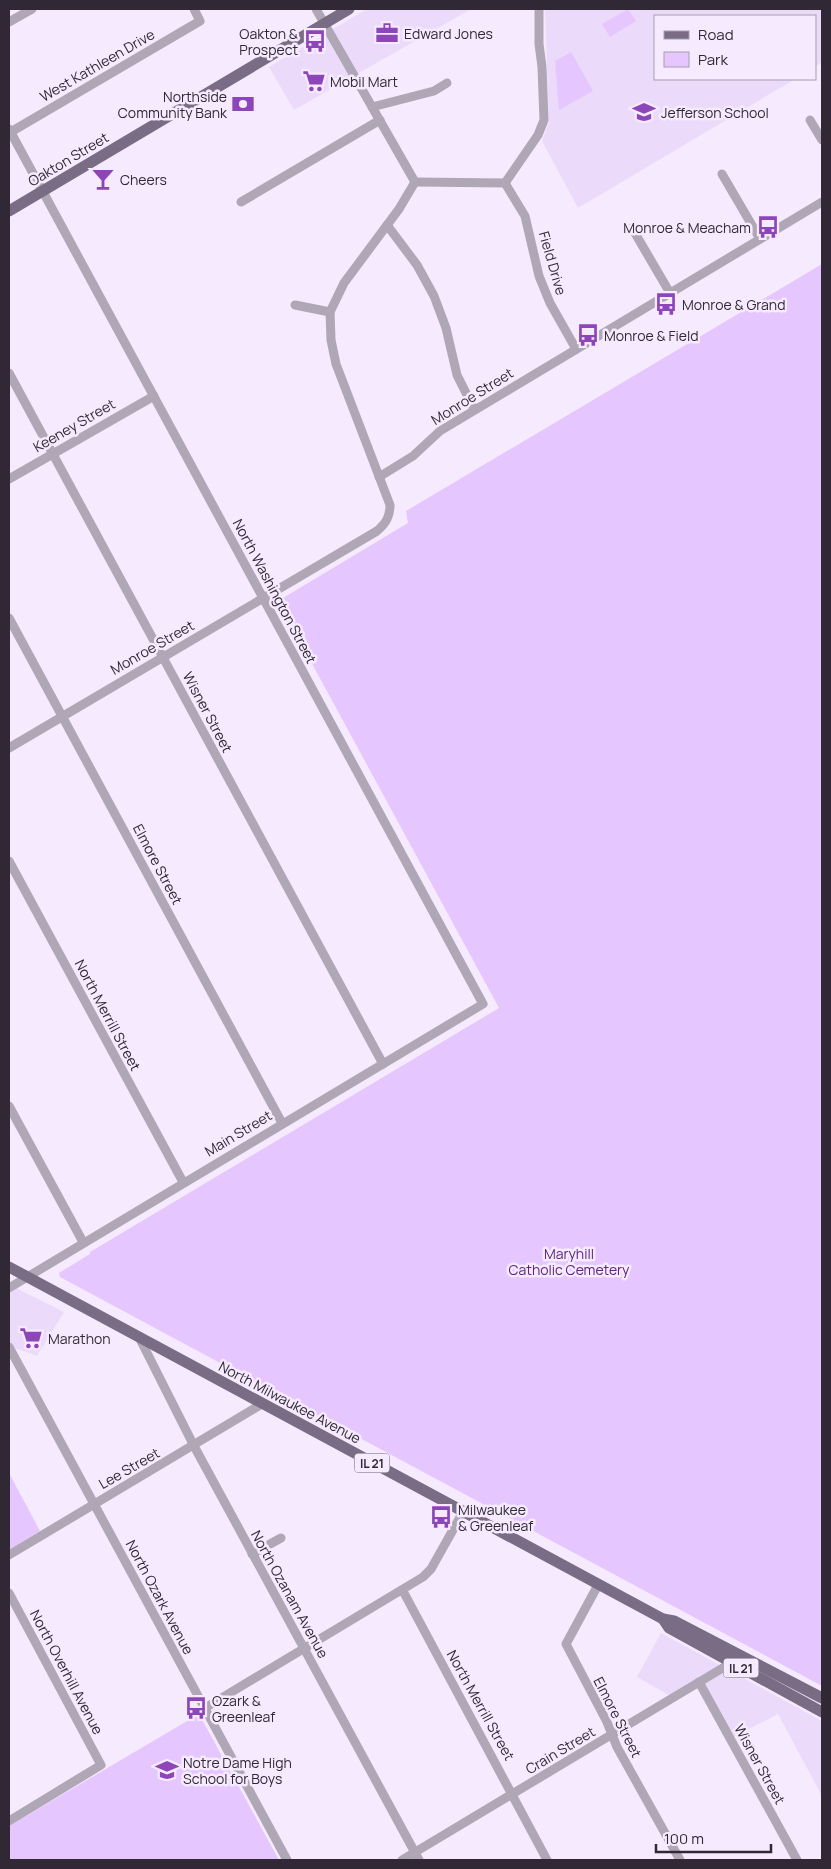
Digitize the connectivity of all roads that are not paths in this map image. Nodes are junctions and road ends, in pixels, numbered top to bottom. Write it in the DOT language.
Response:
graph roads {
  1 [pos="32,9"];
  2 [pos="194,9"];
  3 [pos="316,9"];
  4 [pos="349,9"];
  5 [pos="539,9"];
  6 [pos="9,22"];
  7 [pos="324,24"];
  8 [pos="447,83"];
  9 [pos="372,107"];
  10 [pos="380,120"];
  11 [pos="810,120"];
  12 [pos="9,131"];
  13 [pos="822,140"];
  14 [pos="722,174"];
  15 [pos="415,182"];
  16 [pos="505,183"];
  17 [pos="43,191"];
  18 [pos="242,202"];
  19 [pos="822,202"];
  20 [pos="9,211"];
  21 [pos="387,225"];
  22 [pos="632,228"];
  23 [pos="760,239"];
  24 [pos="670,293"];
  25 [pos="295,305"];
  26 [pos="330,312"];
  27 [pos="576,349"];
  28 [pos="9,373"];
  29 [pos="154,396"];
  30 [pos="474,410"];
  31 [pos="52,454"];
  32 [pos="380,477"];
  33 [pos="9,479"];
  34 [pos="264,598"];
  35 [pos="9,618"];
  36 [pos="163,657"];
  37 [pos="62,716"];
  38 [pos="9,748"];
  39 [pos="9,861"];
  40 [pos="483,1004"];
  41 [pos="383,1064"];
  42 [pos="9,1106"];
  43 [pos="282,1123"];
  44 [pos="183,1182"];
  45 [pos="82,1242"];
  46 [pos="9,1267"];
  47 [pos="27,1277"];
  48 [pos="9,1288"];
  49 [pos="140,1339"];
  50 [pos="9,1347"];
  51 [pos="262,1404"];
  52 [pos="194,1446"];
  53 [pos="94,1504"];
  54 [pos="463,1512"];
  55 [pos="281,1538"];
  56 [pos="9,1554"];
  57 [pos="252,1554"];
  58 [pos="598,1585"];
  59 [pos="403,1591"];
  60 [pos="9,1593"];
  61 [pos="663,1620"];
  62 [pos="304,1650"];
  63 [pos="731,1663"];
  64 [pos="699,1682"];
  65 [pos="822,1698"];
  66 [pos="205,1708"];
  67 [pos="822,1712"];
  68 [pos="612,1734"];
  69 [pos="513,1794"];
  70 [pos="9,1821"];
  71 [pos="417,1856"];
  72 [pos="287,1860"];
  73 [pos="402,1860"];
  74 [pos="548,1860"];
  75 [pos="680,1860"];
  76 [pos="797,1860"];
  1 -- 6 [label="street"];
  2 -- 12 [label="street, West Kathleen Drive"];
  3 -- 7 [label="street"];
  4 -- 7 [label="main road, Oakton Street"];
  5 -- 16 [label="street"];
  7 -- 9 [label="street"];
  7 -- 17 [label="main road, Oakton Street"];
  8 -- 9 [label="street"];
  9 -- 10 [label="street"];
  10 -- 15 [label="street"];
  10 -- 18 [label="street"];
  11 -- 13 [label="street"];
  12 -- 17 [label="street, North Washington Street"];
  14 -- 23 [label="street"];
  15 -- 16 [label="street"];
  15 -- 21 [label="street"];
  16 -- 27 [label="street, Field Drive"];
  17 -- 20 [label="main road, Oakton Street"];
  17 -- 29 [label="street, North Washington Street"];
  19 -- 23 [label="street, Monroe Street"];
  21 -- 26 [label="street"];
  21 -- 30 [label="street"];
  22 -- 24 [label="street"];
  23 -- 24 [label="street, Monroe Street"];
  24 -- 27 [label="street, Monroe Street"];
  25 -- 26 [label="street"];
  26 -- 32 [label="street"];
  27 -- 30 [label="street, Monroe Street"];
  28 -- 31 [label="street, Wisner Street"];
  29 -- 31 [label="street, Keeney Street"];
  29 -- 34 [label="street, North Washington Street"];
  30 -- 32 [label="street, Monroe Street"];
  31 -- 33 [label="street, Keeney Street"];
  31 -- 36 [label="street, Wisner Street"];
  32 -- 34 [label="street, Monroe Street"];
  34 -- 36 [label="street, Monroe Street"];
  34 -- 40 [label="street, North Washington Street"];
  35 -- 37 [label="street, Elmore Street"];
  36 -- 37 [label="street, Monroe Street"];
  36 -- 41 [label="street, Wisner Street"];
  37 -- 38 [label="street, Monroe Street"];
  37 -- 43 [label="street, Elmore Street"];
  39 -- 44 [label="street, North Merrill Street"];
  40 -- 41 [label="street, Main Street"];
  41 -- 43 [label="street, Main Street"];
  42 -- 45 [label="street"];
  43 -- 44 [label="street, Main Street"];
  44 -- 45 [label="street, Main Street"];
  45 -- 47 [label="street, Main Street"];
  46 -- 47 [label="main road, North Milwaukee Avenue / IL 21"];
  47 -- 48 [label="street, Main Street"];
  47 -- 49 [label="main road, North Milwaukee Avenue / IL 21"];
  49 -- 51 [label="main road, North Milwaukee Avenue / IL 21"];
  49 -- 52 [label="street, North Ozanam Avenue"];
  50 -- 53 [label="street, North Ozark Avenue"];
  51 -- 52 [label="street, Lee Street"];
  51 -- 54 [label="main road, North Milwaukee Avenue / IL 21"];
  52 -- 53 [label="street, Lee Street"];
  52 -- 57 [label="street, North Ozanam Avenue"];
  53 -- 56 [label="street, Lee Street"];
  53 -- 66 [label="street, North Ozark Avenue"];
  54 -- 58 [label="main road, North Milwaukee Avenue / IL 21"];
  54 -- 59 [label="street"];
  55 -- 57 [label="street"];
  57 -- 62 [label="street, North Ozanam Avenue"];
  58 -- 61 [label="main road, North Milwaukee Avenue / IL 21"];
  58 -- 68 [label="street, Elmore Street"];
  59 -- 62 [label="street"];
  59 -- 69 [label="street, North Merrill Street"];
  60 -- 70 [label="street, North Overhill Avenue"];
  61 -- 63 [label="main road, North Milwaukee Avenue / IL 21"];
  61 -- 65 [label="main road, North Milwaukee Avenue / IL 21"];
  62 -- 66 [label="street"];
  62 -- 71 [label="street, North Ozanam Avenue"];
  63 -- 64 [label="street, Crain Street"];
  63 -- 67 [label="main road, North Milwaukee Avenue / IL 21"];
  64 -- 68 [label="street, Crain Street"];
  64 -- 76 [label="street, Wisner Street"];
  66 -- 72 [label="street, North Ozark Avenue"];
  68 -- 69 [label="street, Crain Street"];
  68 -- 75 [label="street, Elmore Street"];
  69 -- 71 [label="street, Crain Street"];
  69 -- 74 [label="street, North Merrill Street"];
  71 -- 73 [label="street, Crain Street"];
}
